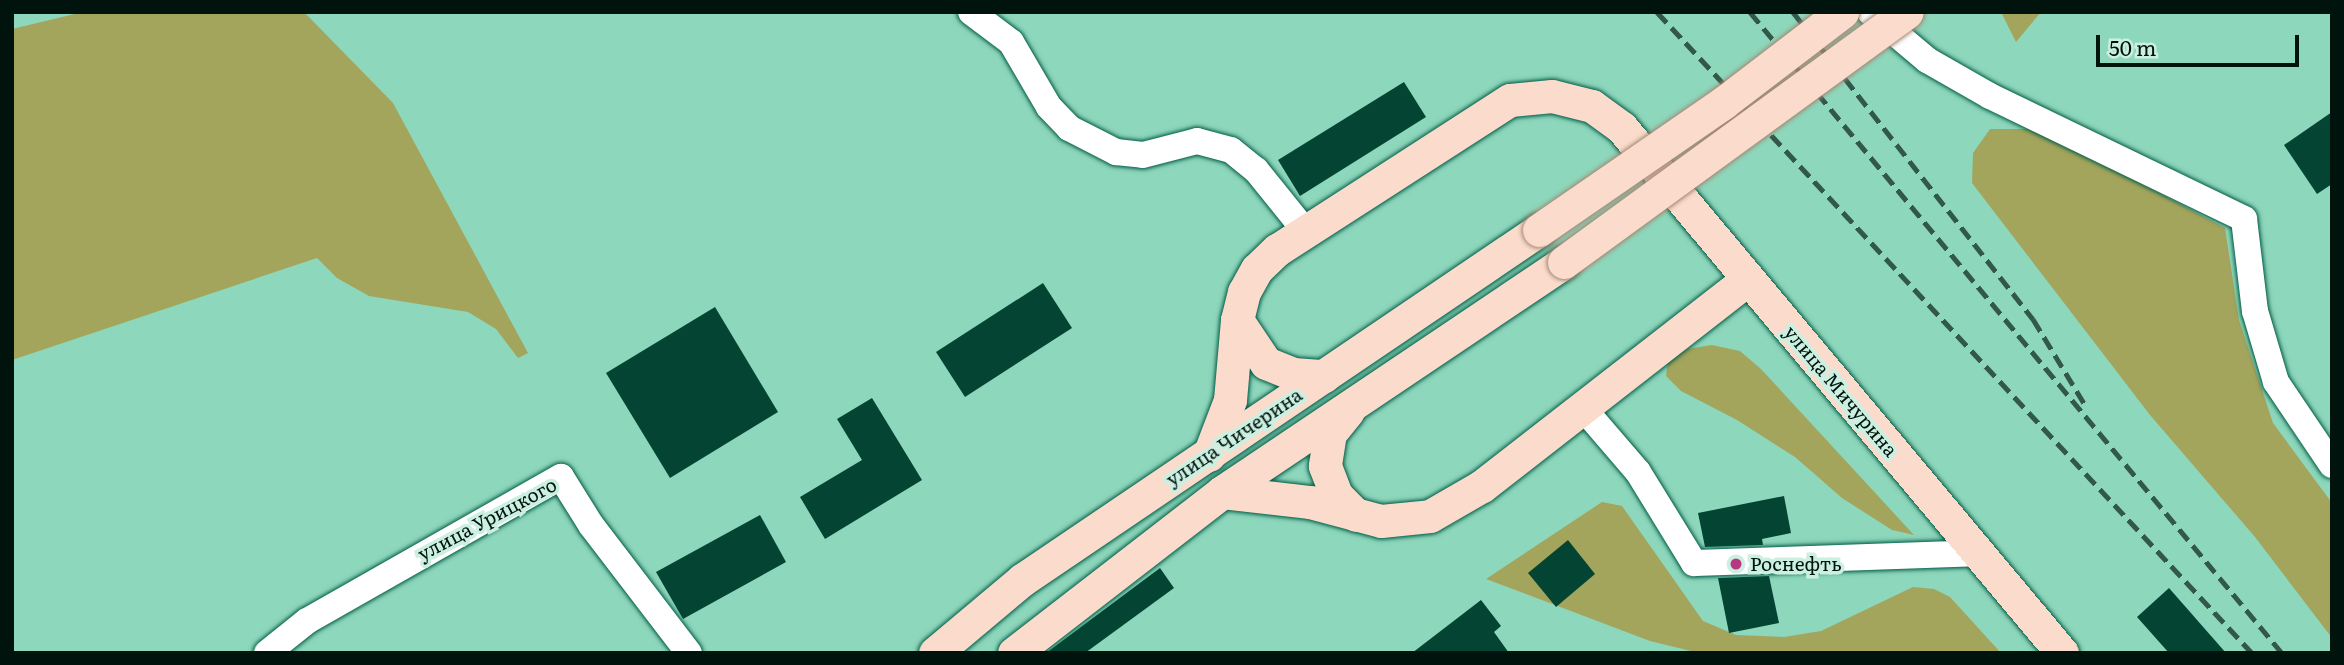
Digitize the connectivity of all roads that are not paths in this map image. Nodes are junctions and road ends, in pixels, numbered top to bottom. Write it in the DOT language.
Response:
graph roads {
  1 [pos="971,12"];
  2 [pos="1842,12"];
  3 [pos="1870,12"];
  4 [pos="1907,12"];
  5 [pos="1306,232"];
  6 [pos="1747,280"];
  7 [pos="1237,320"];
  8 [pos="1324,376"];
  9 [pos="1352,406"];
  10 [pos="1583,408"];
  11 [pos="1209,455"];
  12 [pos="2332,465"];
  13 [pos="1222,492"];
  14 [pos="1356,515"];
  15 [pos="1978,553"];
  16 [pos="267,653"];
  17 [pos="689,653"];
  18 [pos="935,653"];
  19 [pos="1014,653"];
  20 [pos="2062,653"];
  1 -- 5 [label="street"];
  2 -- 8 [label="main road, улица Чичерина, bridge"];
  3 -- 12 [label="street"];
  4 -- 9 [label="main road, улица Чичерина, bridge"];
  5 -- 6 [label="main road, улица Мичурина"];
  5 -- 7 [label="main road"];
  6 -- 10 [label="main road"];
  6 -- 15 [label="main road, улица Мичурина"];
  7 -- 8 [label="main road"];
  7 -- 11 [label="main road"];
  8 -- 11 [label="main road, улица Чичерина"];
  9 -- 13 [label="main road, улица Чичерина"];
  9 -- 14 [label="main road"];
  10 -- 14 [label="main road"];
  10 -- 15 [label="street"];
  11 -- 18 [label="main road, улица Чичерина"];
  13 -- 14 [label="main road"];
  13 -- 19 [label="main road, улица Чичерина"];
  15 -- 20 [label="main road, улица Мичурина"];
  16 -- 17 [label="street, улица Урицкого"];
}
